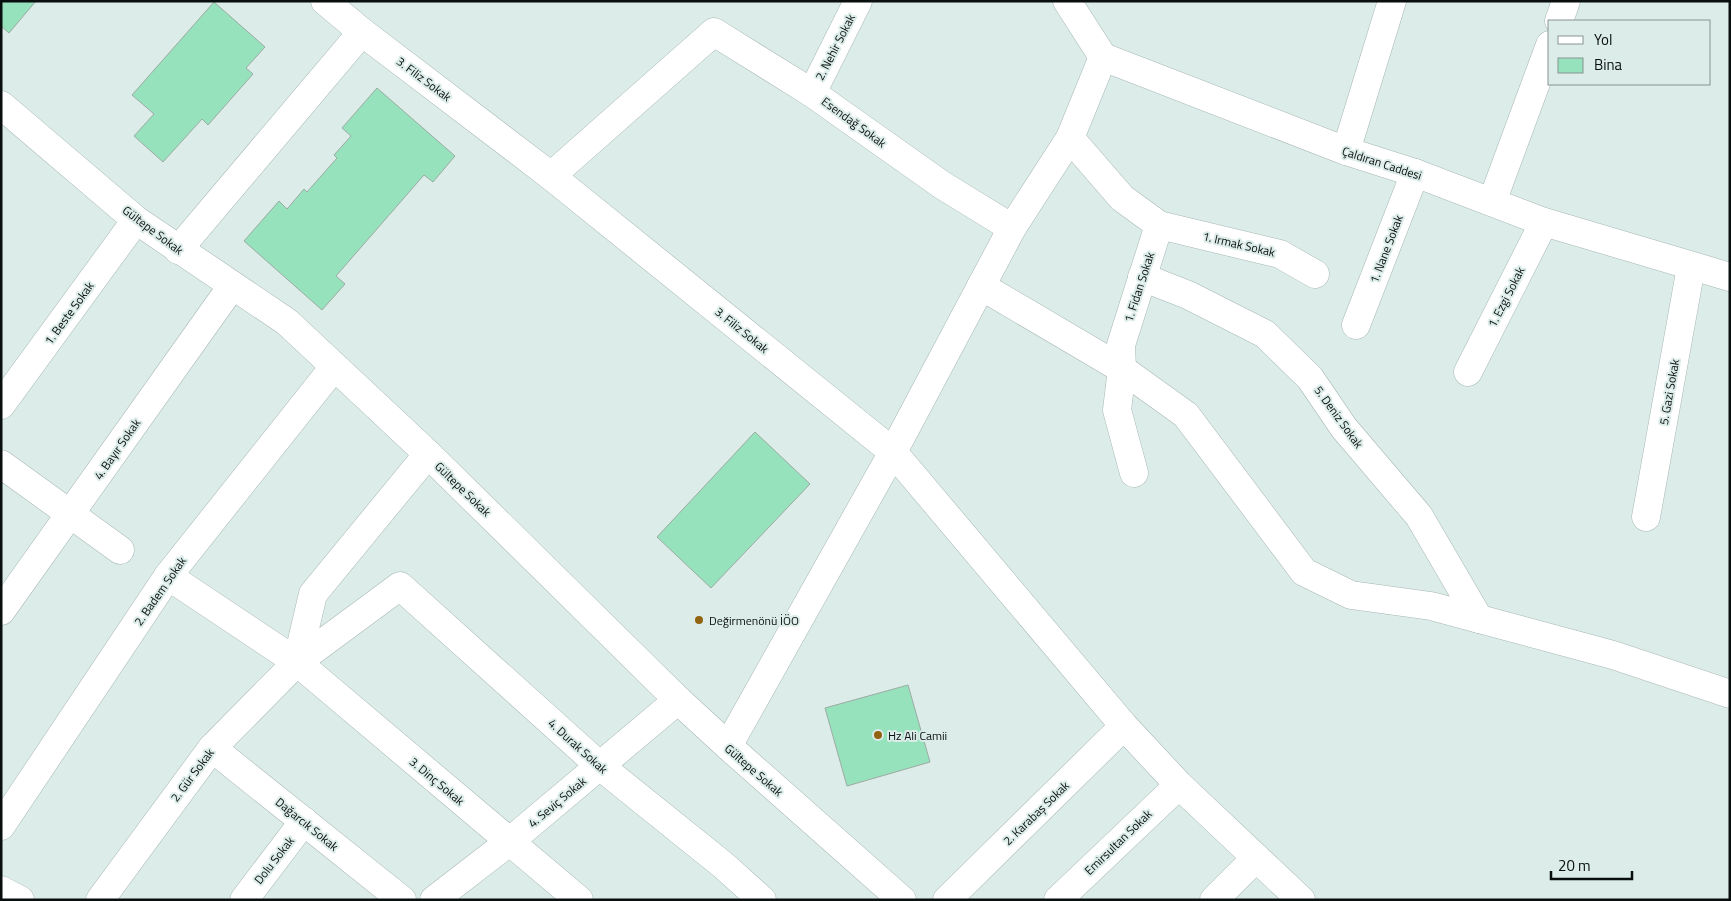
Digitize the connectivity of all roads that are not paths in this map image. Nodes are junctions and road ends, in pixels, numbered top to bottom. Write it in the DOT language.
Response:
graph roads {
  1 [pos="325,1"];
  2 [pos="858,1"];
  3 [pos="1067,1"];
  4 [pos="1392,1"];
  5 [pos="1566,1"];
  6 [pos="1559,20"];
  7 [pos="362,32"];
  8 [pos="1548,51"];
  9 [pos="1103,57"];
  10 [pos="812,93"];
  11 [pos="1,105"];
  12 [pos="1070,138"];
  13 [pos="1346,151"];
  14 [pos="1415,173"];
  15 [pos="551,176"];
  16 [pos="1492,202"];
  17 [pos="136,220"];
  18 [pos="1544,222"];
  19 [pos="1159,225"];
  20 [pos="1012,228"];
  21 [pos="178,250"];
  22 [pos="1691,267"];
  23 [pos="1315,274"];
  24 [pos="1142,277"];
  25 [pos="1730,277"];
  26 [pos="232,286"];
  27 [pos="981,286"];
  28 [pos="1356,325"];
  29 [pos="334,367"];
  30 [pos="1122,369"];
  31 [pos="1468,372"];
  32 [pos="1,405"];
  33 [pos="893,452"];
  34 [pos="428,454"];
  35 [pos="1,464"];
  36 [pos="1134,473"];
  37 [pos="70,515"];
  38 [pos="1646,517"];
  39 [pos="120,550"];
  40 [pos="168,576"];
  41 [pos="400,586"];
  42 [pos="1,612"];
  43 [pos="1479,619"];
  44 [pos="297,662"];
  45 [pos="1730,694"];
  46 [pos="678,700"];
  47 [pos="1124,726"];
  48 [pos="728,746"];
  49 [pos="212,748"];
  50 [pos="600,766"];
  51 [pos="1179,785"];
  52 [pos="304,821"];
  53 [pos="1,826"];
  54 [pos="509,842"];
  55 [pos="1256,858"];
  56 [pos="1,890"];
  57 [pos="383,894"];
  58 [pos="20,900"];
  59 [pos="100,900"];
  60 [pos="244,900"];
  61 [pos="434,900"];
  62 [pos="579,900"];
  63 [pos="762,900"];
  64 [pos="902,900"];
  65 [pos="947,900"];
  66 [pos="1058,900"];
  67 [pos="1214,900"];
  68 [pos="1302,900"];
  1 -- 7 [label="street, 3. Filiz Sokak"];
  2 -- 10 [label="street, 2. Nehir Sokak"];
  3 -- 9 [label="street"];
  4 -- 13 [label="street"];
  5 -- 6 [label="street"];
  7 -- 15 [label="street, 3. Filiz Sokak"];
  7 -- 21 [label="street"];
  8 -- 16 [label="street"];
  9 -- 12 [label="street"];
  9 -- 13 [label="street, Çaldıran Caddesi"];
  10 -- 15 [label="street, Esendağ Sokak"];
  10 -- 20 [label="street, Esendağ Sokak"];
  11 -- 17 [label="street, Gültepe Sokak"];
  12 -- 19 [label="street"];
  12 -- 20 [label="street"];
  13 -- 14 [label="street, Çaldıran Caddesi"];
  14 -- 16 [label="street, Çaldıran Caddesi"];
  14 -- 28 [label="street, 1. Nane Sokak"];
  15 -- 33 [label="street, 3. Filiz Sokak"];
  16 -- 18 [label="street, Çaldıran Caddesi"];
  17 -- 21 [label="street, Gültepe Sokak"];
  17 -- 32 [label="street, 1. Beste Sokak"];
  18 -- 22 [label="street, Çaldıran Caddesi"];
  18 -- 31 [label="street, 1. Ezgi Sokak"];
  19 -- 23 [label="street, 1. Irmak Sokak"];
  19 -- 24 [label="street, 1. Fidan Sokak"];
  20 -- 27 [label="street"];
  21 -- 26 [label="street, Gültepe Sokak"];
  22 -- 25 [label="street, Çaldıran Caddesi"];
  22 -- 38 [label="street, 5. Gazi Sokak"];
  24 -- 30 [label="street, 1. Fidan Sokak"];
  24 -- 43 [label="street, 5. Deniz Sokak"];
  26 -- 29 [label="street, Gültepe Sokak"];
  26 -- 37 [label="street, 4. Bayır Sokak"];
  27 -- 30 [label="street"];
  27 -- 33 [label="street"];
  29 -- 34 [label="street, Gültepe Sokak"];
  29 -- 40 [label="street, 2. Badem Sokak"];
  30 -- 36 [label="street, 1. Fidan Sokak"];
  30 -- 43 [label="street"];
  33 -- 47 [label="street, 3. Filiz Sokak"];
  33 -- 48 [label="street"];
  34 -- 44 [label="street"];
  34 -- 46 [label="street, Gültepe Sokak"];
  35 -- 37 [label="street"];
  37 -- 39 [label="street"];
  37 -- 42 [label="street, 4. Bayır Sokak"];
  40 -- 44 [label="street, 3. Dinç Sokak"];
  40 -- 53 [label="street, 2. Badem Sokak"];
  41 -- 44 [label="street, 2. Gür Sokak"];
  41 -- 50 [label="street, 4. Durak Sokak"];
  43 -- 45 [label="street"];
  44 -- 49 [label="street, 2. Gür Sokak"];
  44 -- 54 [label="street, 3. Dinç Sokak"];
  46 -- 48 [label="street, Gültepe Sokak"];
  46 -- 50 [label="street, 4. Seviç Sokak"];
  47 -- 51 [label="street, 3. Filiz Sokak"];
  47 -- 65 [label="street, 2. Karabaş Sokak"];
  48 -- 64 [label="street, Gültepe Sokak"];
  49 -- 52 [label="street, Dağarcık Sokak"];
  49 -- 59 [label="street, 2. Gür Sokak"];
  50 -- 54 [label="street, 4. Seviç Sokak"];
  50 -- 63 [label="street, 4. Durak Sokak"];
  51 -- 55 [label="street, 3. Filiz Sokak"];
  51 -- 66 [label="street, Emirsultan Sokak"];
  52 -- 57 [label="street, Dağarcık Sokak"];
  52 -- 60 [label="street, Dolu Sokak"];
  54 -- 61 [label="street, 4. Seviç Sokak"];
  54 -- 62 [label="street, 3. Dinç Sokak"];
  55 -- 67 [label="street"];
  55 -- 68 [label="street, 3. Filiz Sokak"];
  56 -- 58 [label="street"];
}
